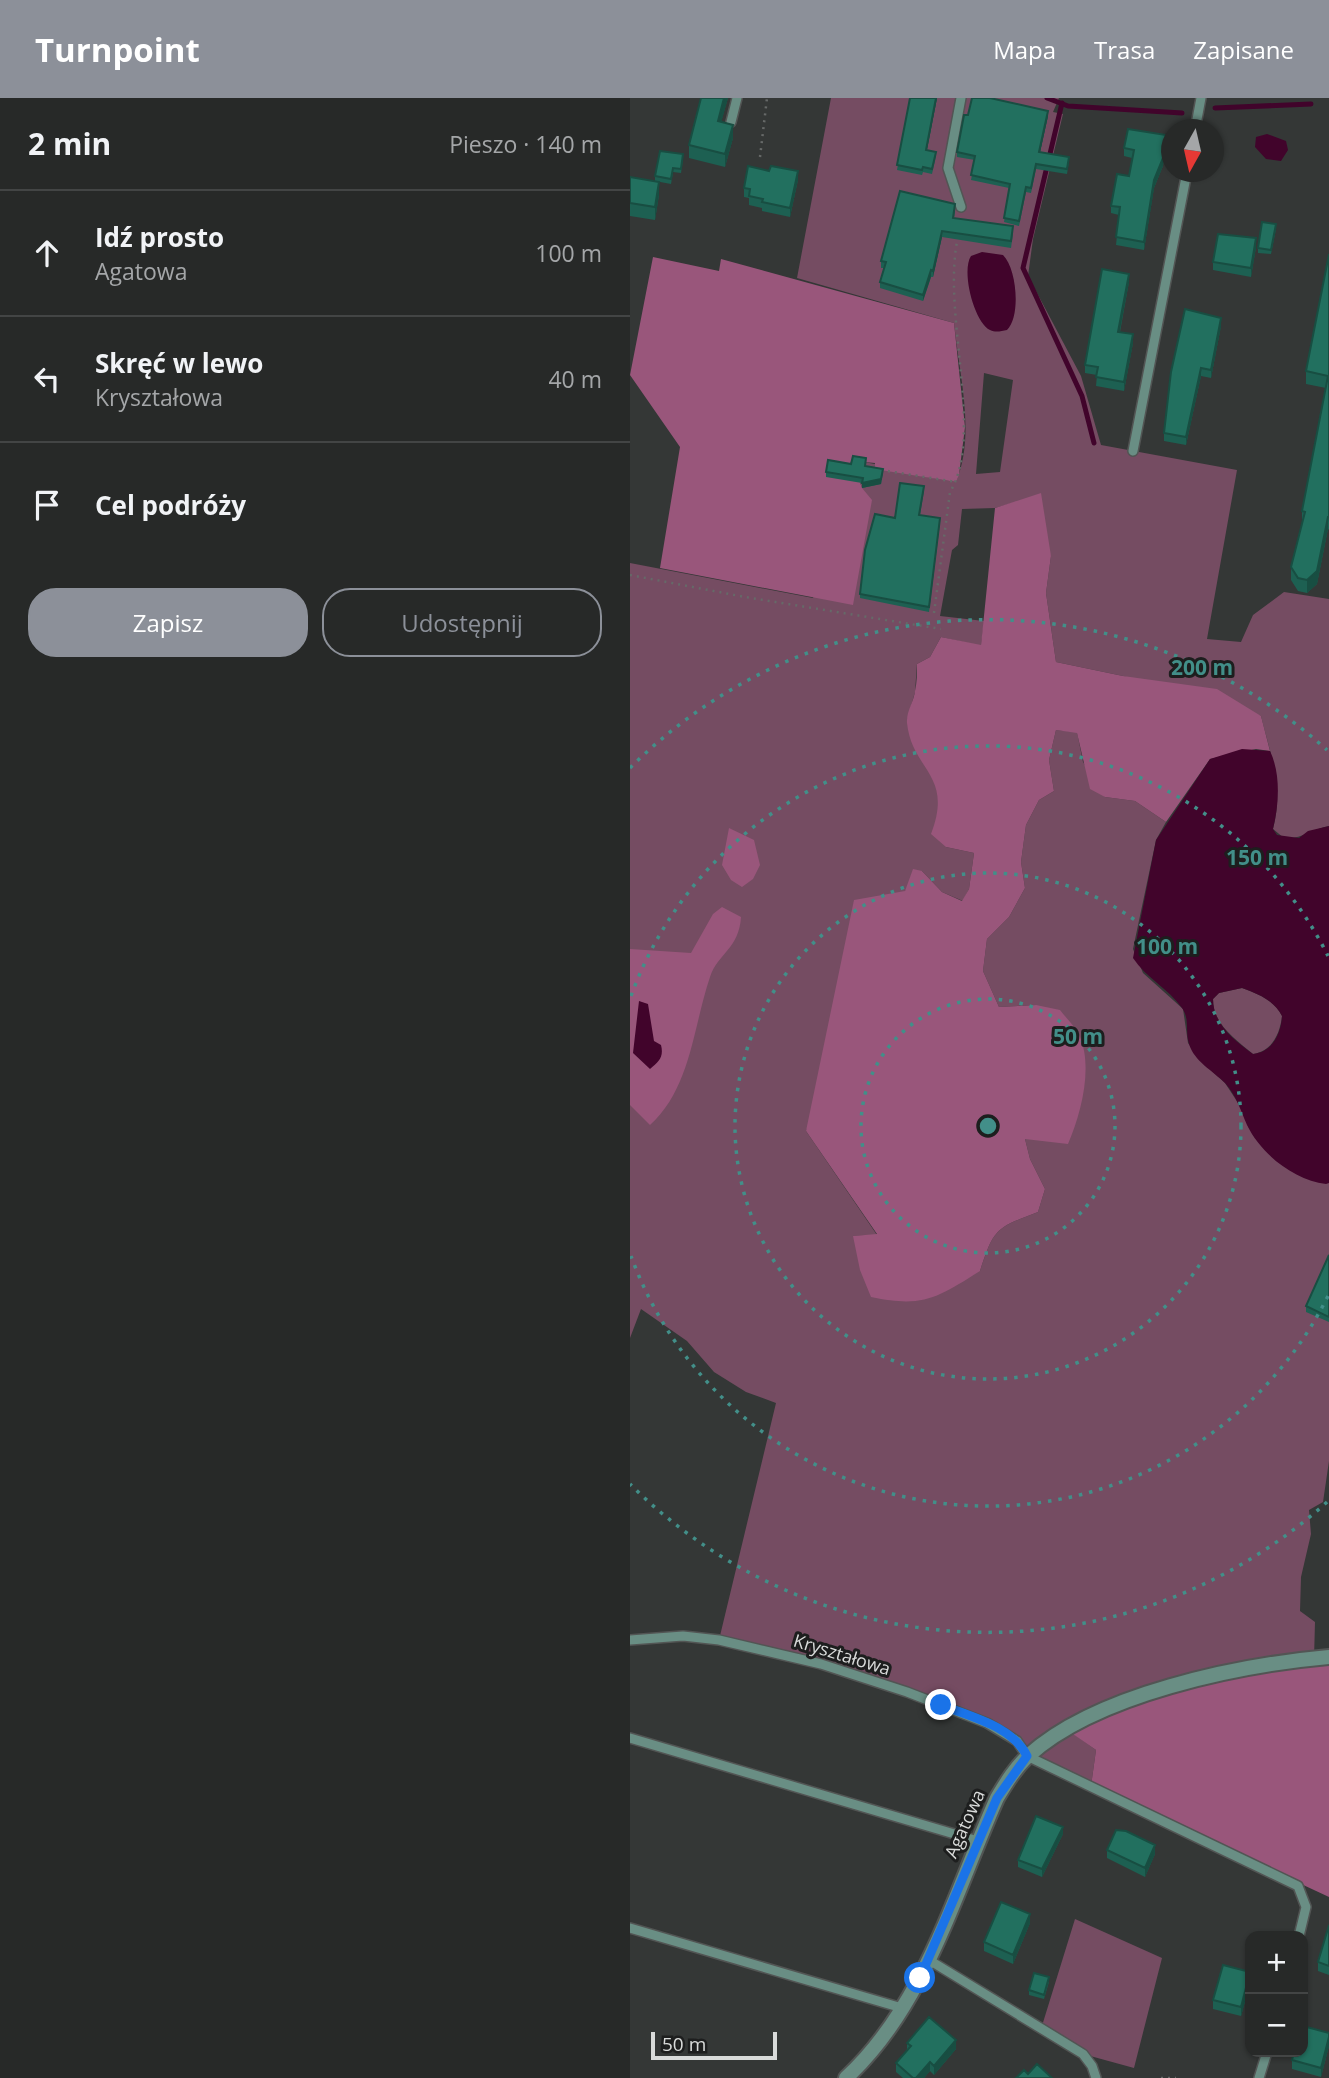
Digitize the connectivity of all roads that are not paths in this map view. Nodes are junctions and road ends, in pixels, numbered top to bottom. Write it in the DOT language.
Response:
graph roads {
  1 [pos="737,98"];
  2 [pos="961,98"];
  3 [pos="1200,98"];
  4 [pos="1197,119"];
  5 [pos="731,122"];
  6 [pos="1185,182"];
  7 [pos="961,206"];
  8 [pos="1133,451"];
  9 [pos="630,1640"];
  10 [pos="1329,1657"];
  11 [pos="630,1738"];
  12 [pos="1027,1756"];
  13 [pos="978,1841"];
  14 [pos="630,1928"];
  15 [pos="1299,1931"];
  16 [pos="929,1960"];
  17 [pos="902,2008"];
  18 [pos="1265,2057"];
  19 [pos="846,2078"];
  20 [pos="1096,2078"];
  21 [pos="1259,2078"];
  1 -- 5 [label="lane"];
  2 -- 7 [label="lane"];
  3 -- 4 [label="lane"];
  6 -- 8 [label="lane"];
  9 -- 12 [label="lane, Kryształowa"];
  10 -- 12 [label="street, Agatowa"];
  11 -- 13 [label="lane"];
  12 -- 13 [label="street, Agatowa"];
  12 -- 15 [label="lane, Kryształowa"];
  13 -- 16 [label="street, Agatowa"];
  14 -- 17 [label="lane"];
  16 -- 17 [label="street, Agatowa"];
  16 -- 20 [label="lane"];
  17 -- 19 [label="street, Agatowa"];
  18 -- 21 [label="lane"];
}
